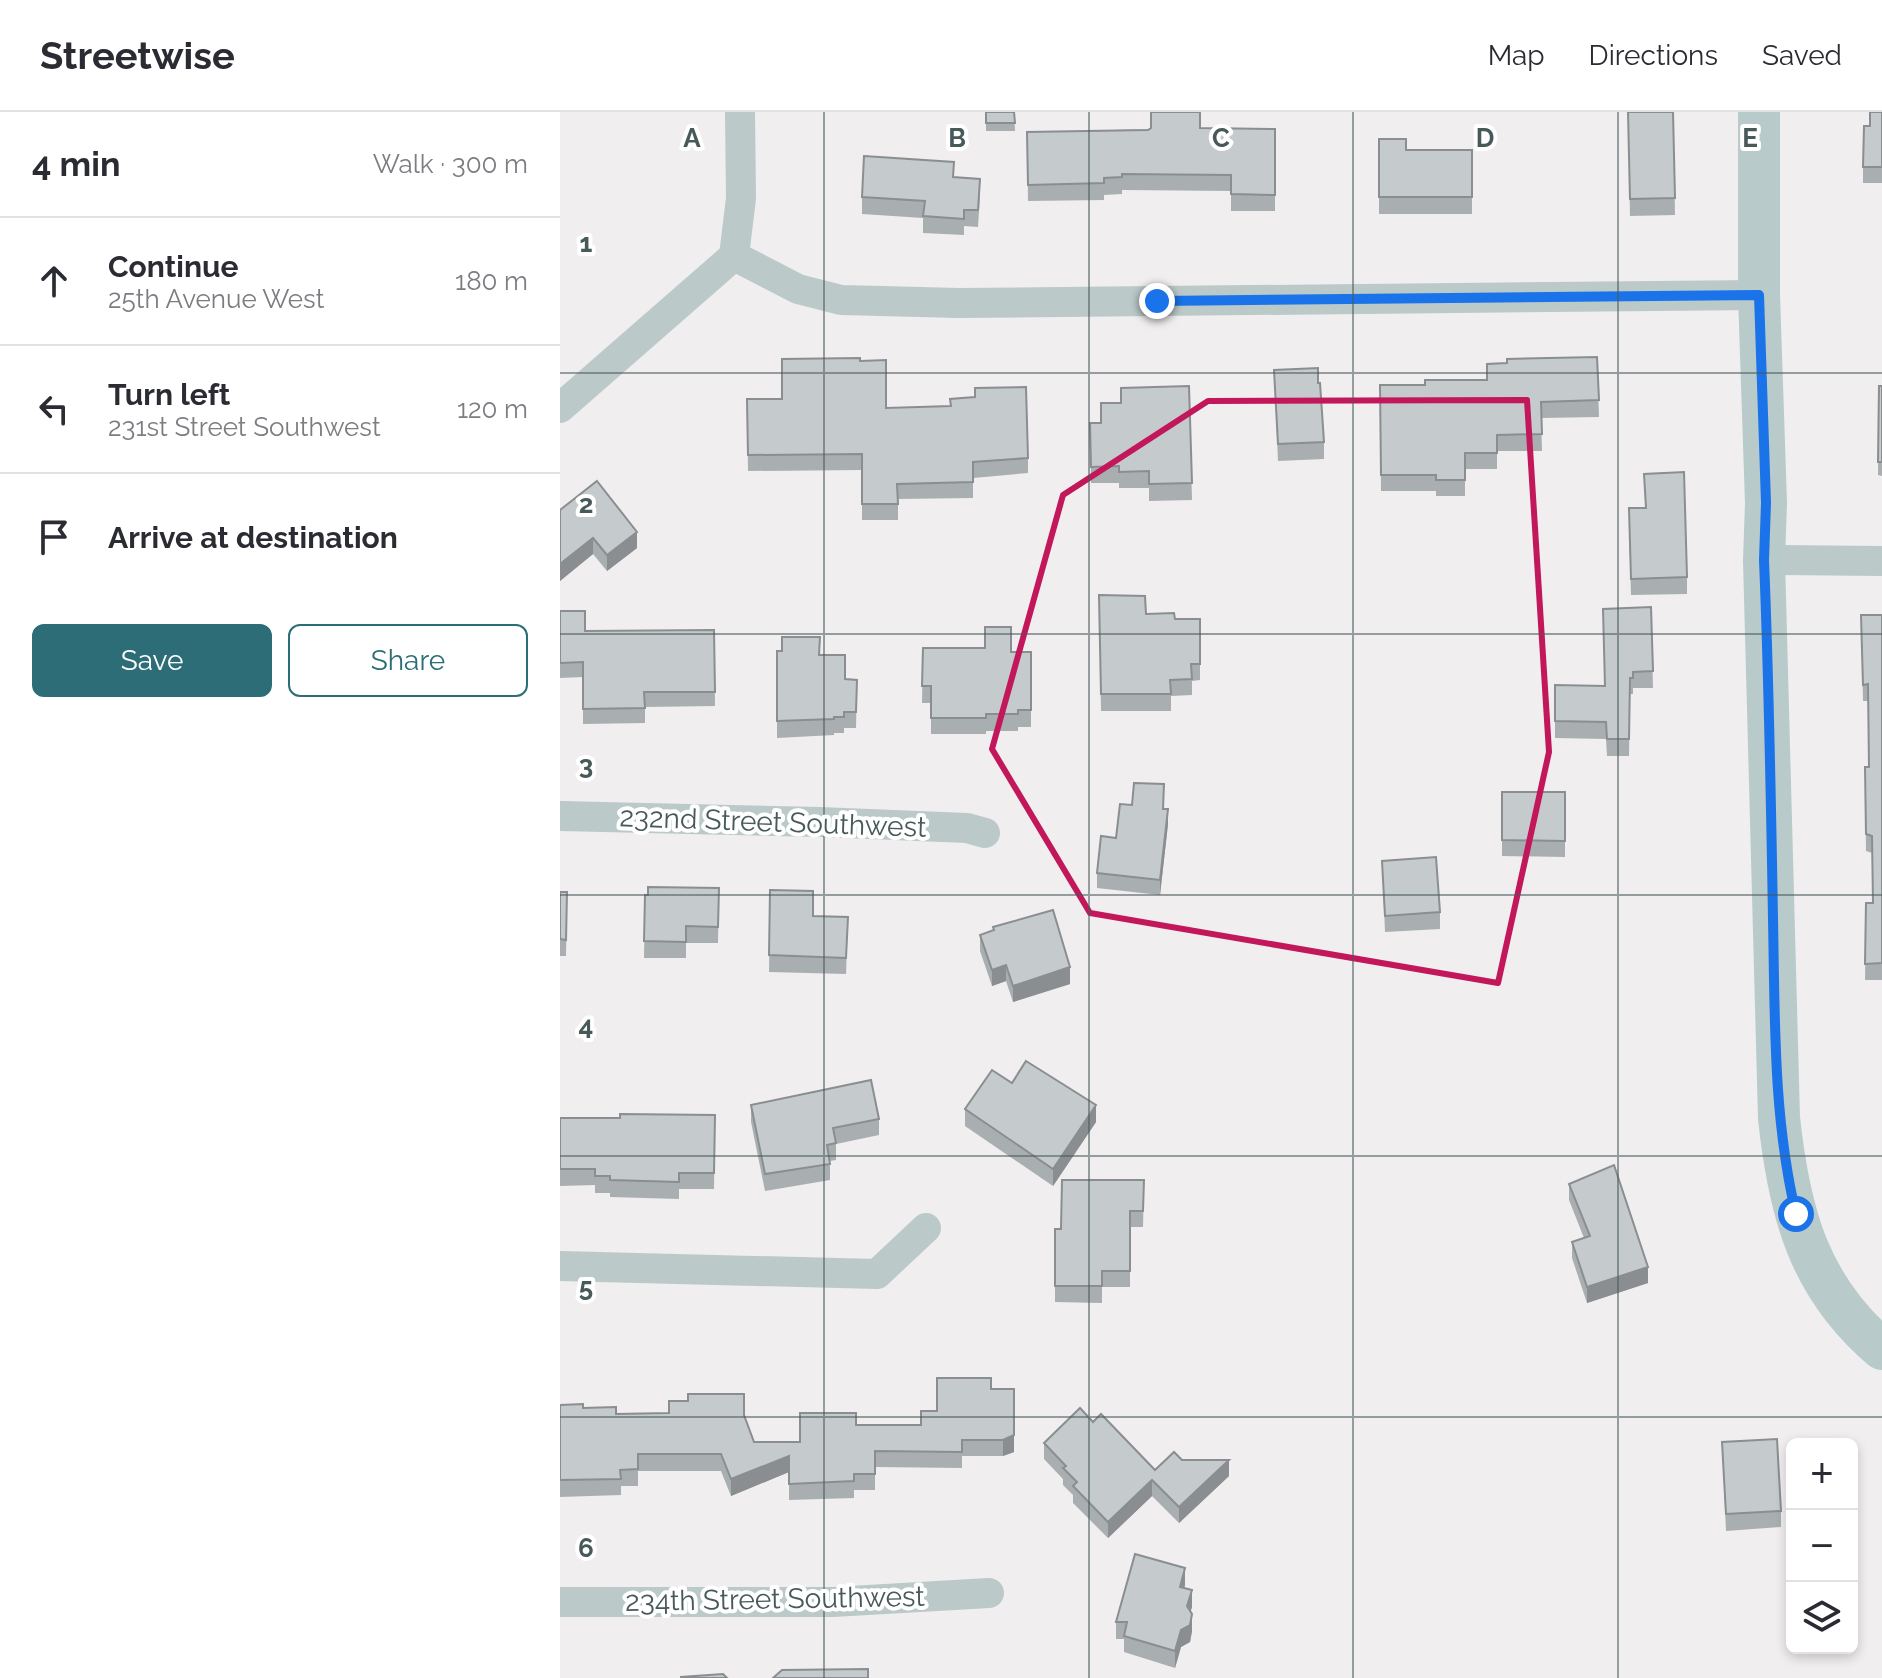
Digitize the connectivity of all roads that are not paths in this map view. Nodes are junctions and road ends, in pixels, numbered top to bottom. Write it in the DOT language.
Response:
graph roads {
  1 [pos="740,112"];
  2 [pos="1759,112"];
  3 [pos="734,256"];
  4 [pos="1759,295"];
  5 [pos="560,408"];
  6 [pos="1764,560"];
  7 [pos="1882,561"];
  8 [pos="560,816"];
  9 [pos="985,833"];
  10 [pos="926,1228"];
  11 [pos="560,1266"];
  12 [pos="1882,1349"];
  13 [pos="989,1593"];
  14 [pos="560,1602"];
  1 -- 3 [label="street"];
  2 -- 4 [label="street"];
  3 -- 4 [label="street"];
  3 -- 5 [label="street"];
  4 -- 6 [label="street"];
  6 -- 7 [label="street"];
  6 -- 12 [label="street"];
  8 -- 9 [label="street, 232nd Street Southwest"];
  10 -- 11 [label="street"];
  13 -- 14 [label="street, 234th Street Southwest"];
}
